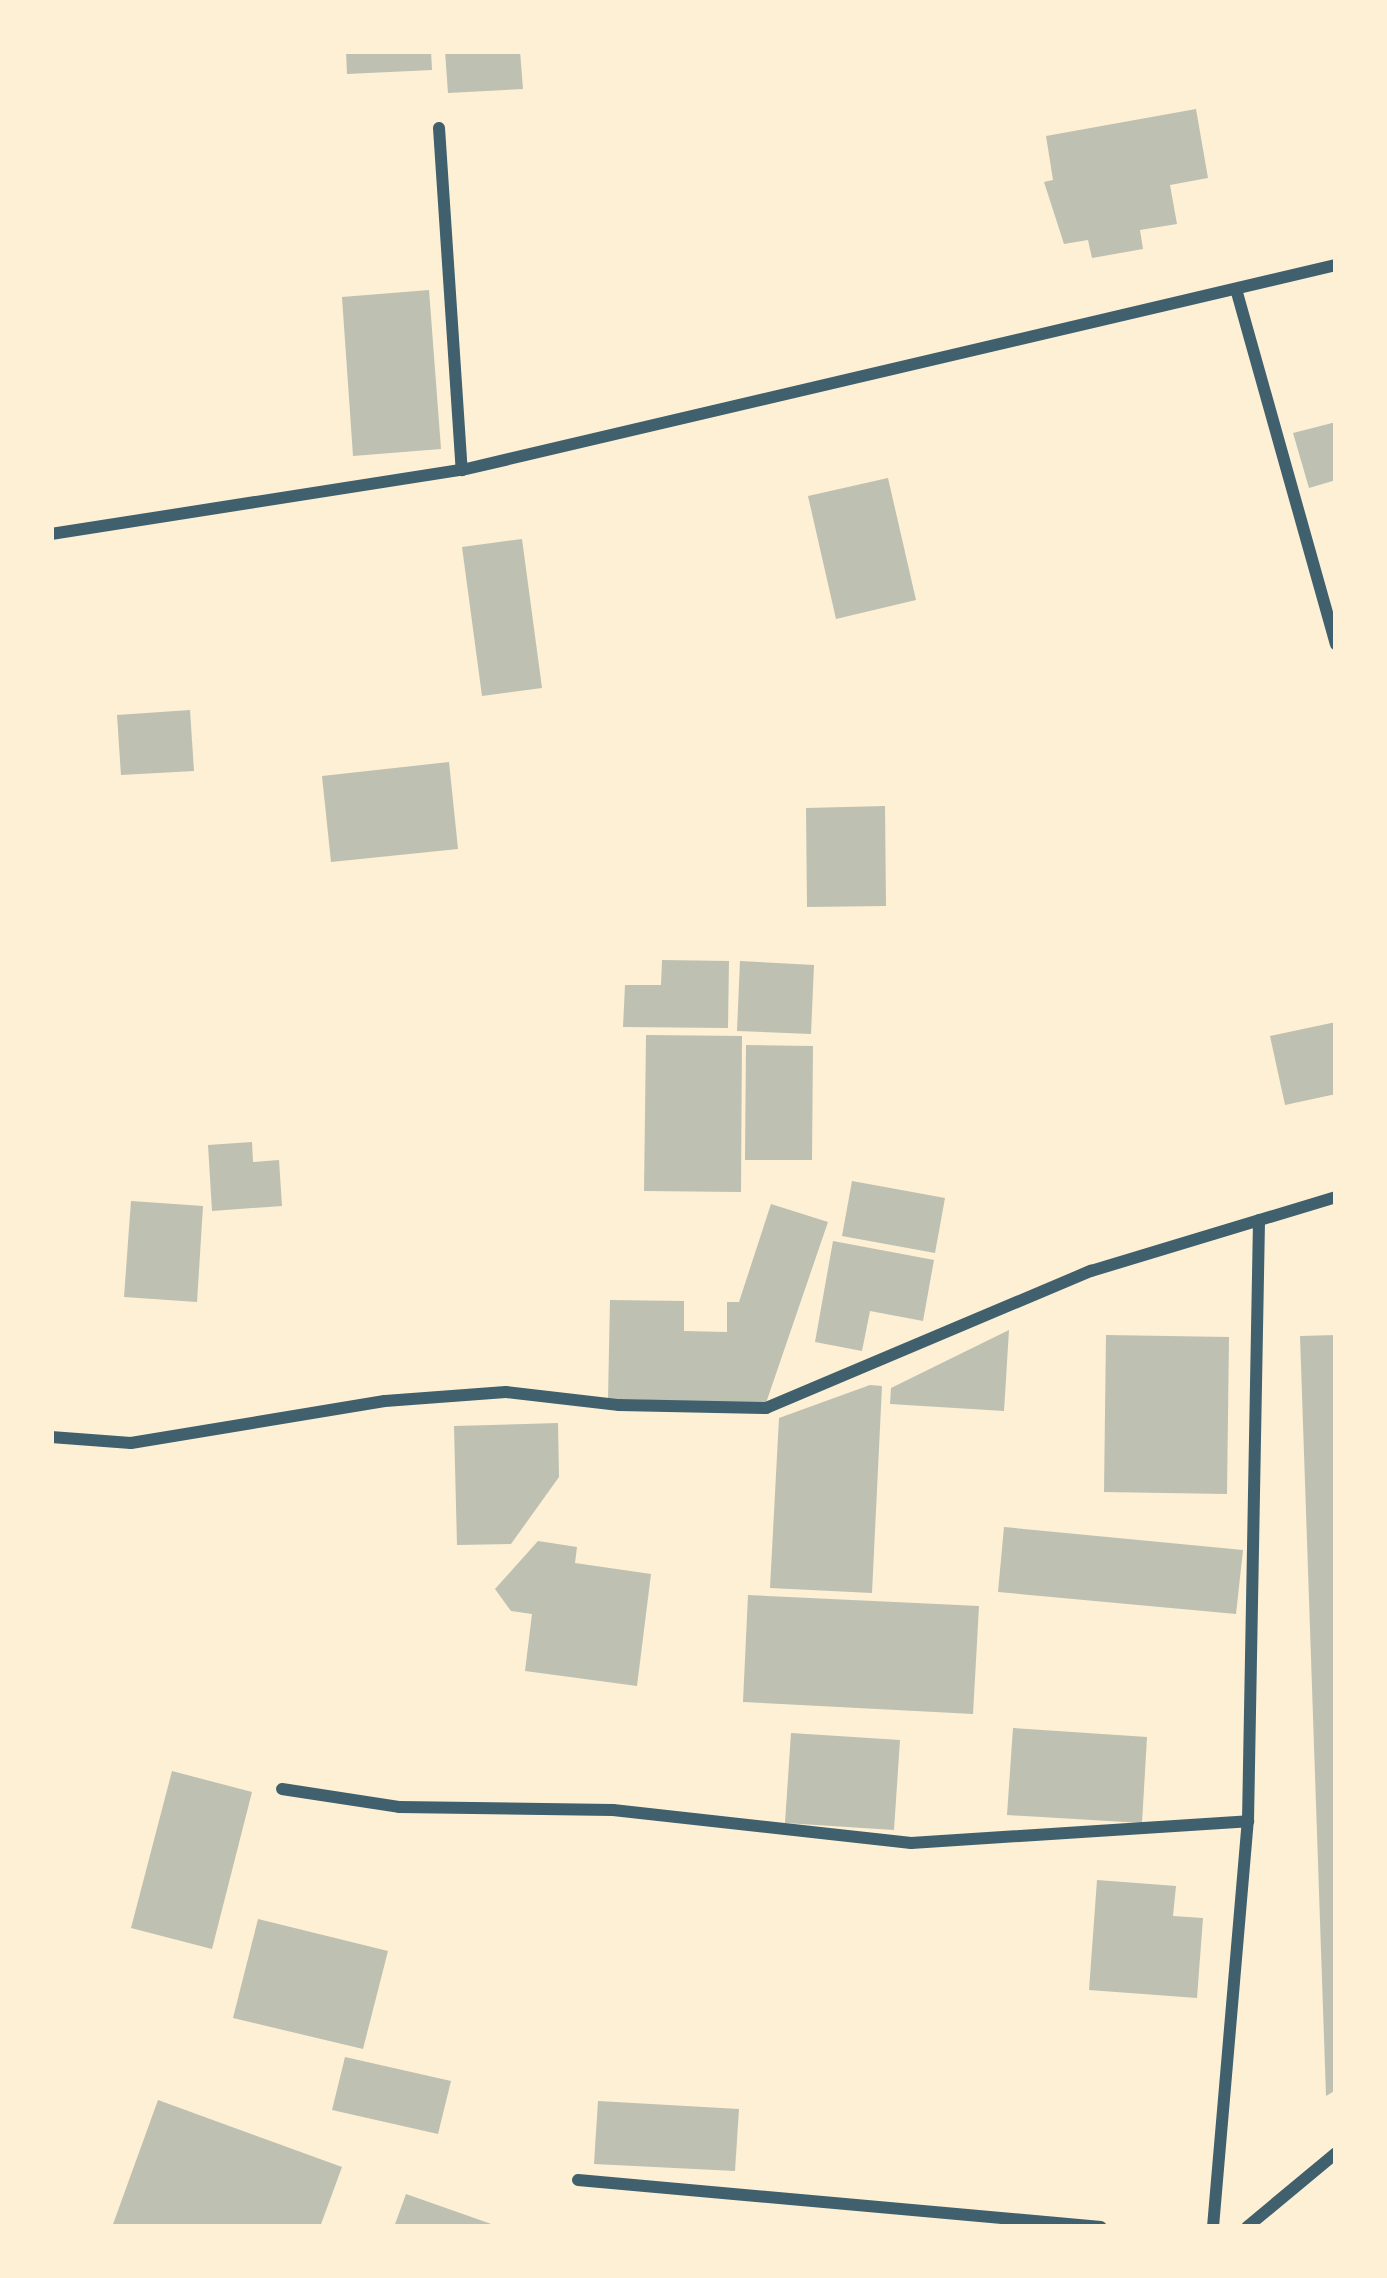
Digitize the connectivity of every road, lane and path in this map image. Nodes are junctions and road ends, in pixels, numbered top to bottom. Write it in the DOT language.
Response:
graph roads {
  1 [pos="439,128"];
  2 [pos="1336,265"];
  3 [pos="1236,289"];
  4 [pos="462,470"];
  5 [pos="51,534"];
  6 [pos="1336,644"];
  7 [pos="1336,1197"];
  8 [pos="1259,1220"];
  9 [pos="51,1437"];
  10 [pos="282,1789"];
  11 [pos="1248,1821"];
  12 [pos="1336,2153"];
  13 [pos="578,2180"];
  14 [pos="1101,2227"];
  15 [pos="1213,2227"];
  16 [pos="1247,2227"];
  1 -- 4 [label="street"];
  2 -- 3 [label="street"];
  3 -- 4 [label="street"];
  3 -- 6 [label="street"];
  4 -- 5 [label="street"];
  7 -- 8 [label="street"];
  8 -- 9 [label="street"];
  8 -- 11 [label="street"];
  10 -- 11 [label="street"];
  11 -- 15 [label="street"];
  12 -- 16 [label="street"];
  13 -- 14 [label="street"];
}
